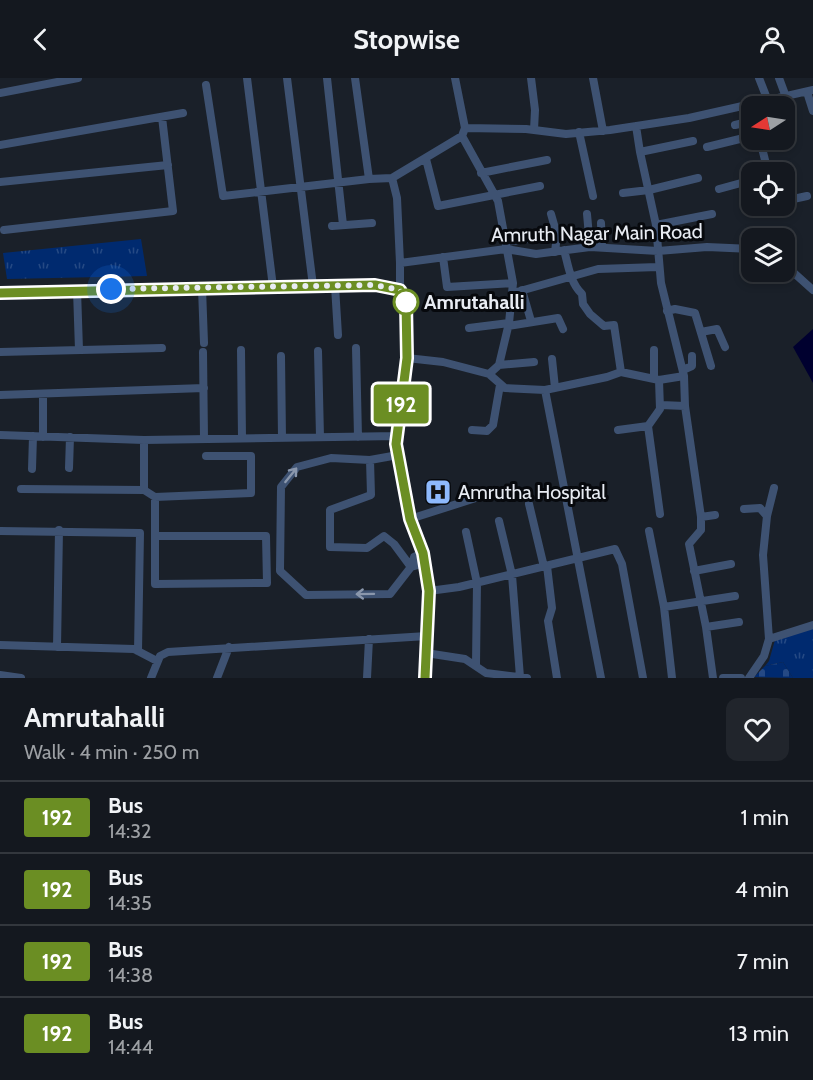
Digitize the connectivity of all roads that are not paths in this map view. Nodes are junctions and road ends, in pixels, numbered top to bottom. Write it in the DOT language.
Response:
graph roads {
  1 [pos="78,78"];
  2 [pos="247,78"];
  3 [pos="287,78"];
  4 [pos="327,78"];
  5 [pos="355,78"];
  6 [pos="455,78"];
  7 [pos="531,78"];
  8 [pos="593,78"];
  9 [pos="759,78"];
  10 [pos="779,78"];
  11 [pos="206,85"];
  12 [pos="810,91"];
  13 [pos="0,93"];
  14 [pos="766,96"];
  15 [pos="786,96"];
  16 [pos="790,96"];
  17 [pos="741,108"];
  18 [pos="813,111"];
  19 [pos="183,113"];
  20 [pos="162,117"];
  21 [pos="741,124"];
  22 [pos="735,125"];
  23 [pos="636,126"];
  24 [pos="534,130"];
  25 [pos="603,131"];
  26 [pos="464,132"];
  27 [pos="579,132"];
  28 [pos="741,139"];
  29 [pos="693,141"];
  30 [pos="0,145"];
  31 [pos="707,147"];
  32 [pos="640,152"];
  33 [pos="426,159"];
  34 [pos="547,160"];
  35 [pos="168,165"];
  36 [pos="482,173"];
  37 [pos="392,178"];
  38 [pos="698,178"];
  39 [pos="369,179"];
  40 [pos="340,181"];
  41 [pos="0,182"];
  42 [pos="741,183"];
  43 [pos="302,186"];
  44 [pos="540,186"];
  45 [pos="719,189"];
  46 [pos="649,190"];
  47 [pos="261,191"];
  48 [pos="623,193"];
  49 [pos="495,195"];
  50 [pos="593,196"];
  51 [pos="807,196"];
  52 [pos="795,199"];
  53 [pos="552,214"];
  54 [pos="587,214"];
  55 [pos="712,214"];
  56 [pos="372,223"];
  57 [pos="601,223"];
  58 [pos="343,225"];
  59 [pos="656,225"];
  60 [pos="332,226"];
  61 [pos="4,230"];
  62 [pos="557,235"];
  63 [pos="506,245"];
  64 [pos="590,246"];
  65 [pos="602,247"];
  66 [pos="741,249"];
  67 [pos="560,251"];
  68 [pos="658,251"];
  69 [pos="443,257"];
  70 [pos="400,262"];
  71 [pos="658,267"];
  72 [pos="795,274"];
  73 [pos="571,276"];
  74 [pos="513,283"];
  75 [pos="273,286"];
  76 [pos="313,286"];
  77 [pos="335,286"];
  78 [pos="202,288"];
  79 [pos="77,290"];
  80 [pos="400,290"];
  81 [pos="813,290"];
  82 [pos="518,292"];
  83 [pos="0,293"];
  84 [pos="667,311"];
  85 [pos="531,321"];
  86 [pos="509,324"];
  87 [pos="470,328"];
  88 [pos="563,329"];
  89 [pos="701,332"];
  90 [pos="338,335"];
  91 [pos="725,347"];
  92 [pos="162,348"];
  93 [pos="356,348"];
  94 [pos="79,350"];
  95 [pos="241,350"];
  96 [pos="654,350"];
  97 [pos="318,351"];
  98 [pos="0,352"];
  99 [pos="281,356"];
  100 [pos="692,356"];
  101 [pos="407,358"];
  102 [pos="552,359"];
  103 [pos="534,362"];
  104 [pos="499,365"];
  105 [pos="711,366"];
  106 [pos="621,372"];
  107 [pos="683,373"];
  108 [pos="489,374"];
  109 [pos="656,380"];
  110 [pos="500,385"];
  111 [pos="204,388"];
  112 [pos="555,388"];
  113 [pos="545,390"];
  114 [pos="43,394"];
  115 [pos="0,395"];
  116 [pos="661,405"];
  117 [pos="685,406"];
  118 [pos="648,426"];
  119 [pos="472,430"];
  120 [pos="618,430"];
  121 [pos="0,435"];
  122 [pos="33,436"];
  123 [pos="43,436"];
  124 [pos="397,436"];
  125 [pos="70,437"];
  126 [pos="320,437"];
  127 [pos="358,437"];
  128 [pos="242,438"];
  129 [pos="282,438"];
  130 [pos="204,439"];
  131 [pos="144,440"];
  132 [pos="398,455"];
  133 [pos="206,456"];
  134 [pos="370,460"];
  135 [pos="69,468"];
  136 [pos="32,469"];
  137 [pos="774,488"];
  138 [pos="21,489"];
  139 [pos="144,490"];
  140 [pos="482,496"];
  141 [pos="155,497"];
  142 [pos="529,504"];
  143 [pos="744,509"];
  144 [pos="660,514"];
  145 [pos="714,515"];
  146 [pos="766,516"];
  147 [pos="701,517"];
  148 [pos="410,519"];
  149 [pos="499,521"];
  150 [pos="59,530"];
  151 [pos="0,531"];
  152 [pos="649,531"];
  153 [pos="466,532"];
  154 [pos="155,536"];
  155 [pos="423,553"];
  156 [pos="579,557"];
  157 [pos="425,563"];
  158 [pos="731,564"];
  159 [pos="546,566"];
  160 [pos="411,567"];
  161 [pos="694,571"];
  162 [pos="512,575"];
  163 [pos="477,583"];
  164 [pos="429,591"];
  165 [pos="735,596"];
  166 [pos="699,602"];
  167 [pos="664,607"];
  168 [pos="739,622"];
  169 [pos="813,625"];
  170 [pos="706,627"];
  171 [pos="427,636"];
  172 [pos="369,639"];
  173 [pos="769,639"];
  174 [pos="0,645"];
  175 [pos="57,647"];
  176 [pos="229,647"];
  177 [pos="138,651"];
  178 [pos="426,653"];
  179 [pos="157,661"];
  180 [pos="476,664"];
  181 [pos="0,675"];
  182 [pos="507,676"];
  183 [pos="520,677"];
  184 [pos="21,678"];
  185 [pos="151,678"];
  186 [pos="217,678"];
  187 [pos="368,678"];
  188 [pos="425,678"];
  189 [pos="527,678"];
  190 [pos="557,678"];
  191 [pos="601,678"];
  192 [pos="643,678"];
  193 [pos="672,678"];
  194 [pos="713,678"];
  195 [pos="723,678"];
  196 [pos="741,678"];
  197 [pos="749,678"];
  1 -- 13 [label="street"];
  2 -- 47 [label="street"];
  3 -- 43 [label="street"];
  4 -- 40 [label="street"];
  5 -- 39 [label="street"];
  6 -- 26 [label="street"];
  7 -- 24 [label="street"];
  8 -- 25 [label="street"];
  9 -- 14 [label="street"];
  10 -- 15 [label="street"];
  11 -- 47 [label="street"];
  12 -- 16 [label="street"];
  12 -- 18 [label="street"];
  17 -- 23 [label="street"];
  19 -- 20 [label="street"];
  20 -- 30 [label="street"];
  20 -- 35 [label="street"];
  21 -- 22 [label="street"];
  23 -- 25 [label="street"];
  23 -- 32 [label="street"];
  24 -- 26 [label="street"];
  24 -- 27 [label="street"];
  25 -- 27 [label="street"];
  26 -- 33 [label="street"];
  26 -- 36 [label="street"];
  27 -- 50 [label="street"];
  28 -- 31 [label="street"];
  29 -- 32 [label="street"];
  32 -- 46 [label="street"];
  33 -- 37 [label="street"];
  33 -- 49 [label="street"];
  34 -- 36 [label="street"];
  35 -- 41 [label="street"];
  35 -- 61 [label="street"];
  36 -- 49 [label="street"];
  37 -- 39 [label="street"];
  37 -- 70 [label="street"];
  38 -- 46 [label="street"];
  39 -- 40 [label="street"];
  40 -- 43 [label="street"];
  40 -- 58 [label="street"];
  42 -- 45 [label="street"];
  43 -- 47 [label="street"];
  43 -- 76 [label="street"];
  44 -- 49 [label="street"];
  46 -- 48 [label="street"];
  46 -- 59 [label="street"];
  47 -- 75 [label="street"];
  49 -- 63 [label="street"];
  51 -- 52 [label="street"];
  53 -- 62 [label="street"];
  54 -- 64 [label="street"];
  55 -- 59 [label="street"];
  56 -- 58 [label="street"];
  57 -- 65 [label="street"];
  58 -- 60 [label="street"];
  59 -- 68 [label="street"];
  62 -- 63 [label="street"];
  62 -- 67 [label="street"];
  63 -- 67 [label="street, Amruth Nagar Main Road"];
  63 -- 69 [label="street, Amruth Nagar Main Road"];
  63 -- 74 [label="street"];
  64 -- 65 [label="street, Amruth Nagar Main Road"];
  64 -- 67 [label="street, Amruth Nagar Main Road"];
  65 -- 68 [label="street, Amruth Nagar Main Road"];
  66 -- 68 [label="street, Amruth Nagar Main Road"];
  67 -- 73 [label="street"];
  68 -- 71 [label="street"];
  69 -- 70 [label="street, Amruth Nagar Main Road"];
  69 -- 74 [label="street"];
  70 -- 80 [label="street"];
  71 -- 73 [label="street"];
  71 -- 84 [label="street"];
  72 -- 81 [label="street"];
  73 -- 82 [label="street"];
  73 -- 106 [label="street"];
  74 -- 82 [label="street"];
  75 -- 76 [label="street"];
  75 -- 78 [label="street"];
  76 -- 77 [label="street"];
  77 -- 80 [label="street"];
  77 -- 90 [label="street"];
  78 -- 79 [label="street"];
  78 -- 111 [label="street"];
  79 -- 83 [label="street"];
  79 -- 94 [label="street"];
  80 -- 101 [label="street"];
  82 -- 85 [label="street"];
  82 -- 86 [label="street"];
  84 -- 89 [label="street"];
  84 -- 107 [label="street"];
  85 -- 86 [label="street"];
  85 -- 88 [label="street"];
  86 -- 87 [label="street"];
  86 -- 104 [label="street"];
  89 -- 91 [label="street"];
  89 -- 105 [label="street"];
  92 -- 94 [label="street"];
  93 -- 127 [label="street"];
  94 -- 98 [label="street"];
  95 -- 128 [label="street"];
  96 -- 109 [label="street"];
  97 -- 126 [label="street"];
  99 -- 129 [label="street"];
  100 -- 107 [label="street"];
  101 -- 108 [label="street"];
  101 -- 124 [label="street"];
  102 -- 112 [label="street"];
  103 -- 104 [label="street"];
  104 -- 108 [label="street"];
  106 -- 109 [label="street"];
  106 -- 112 [label="street"];
  107 -- 109 [label="street"];
  107 -- 117 [label="street"];
  108 -- 110 [label="street"];
  109 -- 116 [label="street"];
  110 -- 113 [label="street"];
  110 -- 119 [label="street"];
  111 -- 114 [label="street"];
  111 -- 130 [label="street"];
  112 -- 113 [label="street"];
  113 -- 156 [label="street"];
  114 -- 115 [label="street"];
  114 -- 123 [label="street"];
  116 -- 117 [label="street"];
  116 -- 118 [label="street"];
  117 -- 147 [label="street"];
  118 -- 120 [label="street"];
  118 -- 144 [label="street"];
  121 -- 122 [label="street"];
  122 -- 123 [label="street"];
  122 -- 136 [label="street"];
  123 -- 125 [label="street"];
  124 -- 127 [label="street"];
  124 -- 132 [label="street"];
  125 -- 131 [label="street"];
  125 -- 135 [label="street"];
  126 -- 127 [label="street"];
  126 -- 129 [label="street"];
  128 -- 129 [label="street"];
  128 -- 130 [label="street"];
  130 -- 131 [label="street"];
  131 -- 139 [label="street"];
  132 -- 134 [label="street"];
  132 -- 148 [label="street"];
  133 -- 141 [label="street"];
  134 -- 160 [label="street"];
  160 -- 134 [label="street, one-way"];
  137 -- 146 [label="street"];
  138 -- 139 [label="street"];
  139 -- 141 [label="street"];
  140 -- 148 [label="street"];
  141 -- 154 [label="street"];
  142 -- 159 [label="street"];
  143 -- 146 [label="street"];
  145 -- 147 [label="street"];
  146 -- 173 [label="street"];
  147 -- 161 [label="street"];
  148 -- 155 [label="street"];
  149 -- 162 [label="street"];
  150 -- 151 [label="street"];
  150 -- 175 [label="street"];
  150 -- 177 [label="street"];
  152 -- 167 [label="street"];
  153 -- 163 [label="street"];
  154 -- 154 [label="street"];
  155 -- 157 [label="street"];
  155 -- 160 [label="street"];
  156 -- 159 [label="street"];
  156 -- 191 [label="street"];
  156 -- 192 [label="street"];
  157 -- 160 [label="street"];
  157 -- 164 [label="street"];
  158 -- 161 [label="street"];
  159 -- 162 [label="street"];
  159 -- 190 [label="street"];
  161 -- 166 [label="street"];
  162 -- 163 [label="street"];
  162 -- 183 [label="street"];
  163 -- 164 [label="street"];
  163 -- 180 [label="street"];
  164 -- 171 [label="street"];
  165 -- 166 [label="street"];
  166 -- 167 [label="street"];
  166 -- 170 [label="street"];
  167 -- 193 [label="street"];
  168 -- 170 [label="street"];
  169 -- 173 [label="street"];
  170 -- 194 [label="street"];
  171 -- 172 [label="street"];
  171 -- 178 [label="street"];
  172 -- 176 [label="street"];
  172 -- 187 [label="street"];
  173 -- 197 [label="street"];
  174 -- 175 [label="street"];
  175 -- 177 [label="street"];
  176 -- 179 [label="street"];
  176 -- 186 [label="street"];
  177 -- 179 [label="street"];
  178 -- 180 [label="street"];
  178 -- 188 [label="street"];
  179 -- 185 [label="street"];
  180 -- 182 [label="street"];
  181 -- 184 [label="street"];
  182 -- 183 [label="street"];
  183 -- 189 [label="street"];
  195 -- 196 [label="street"];
}
